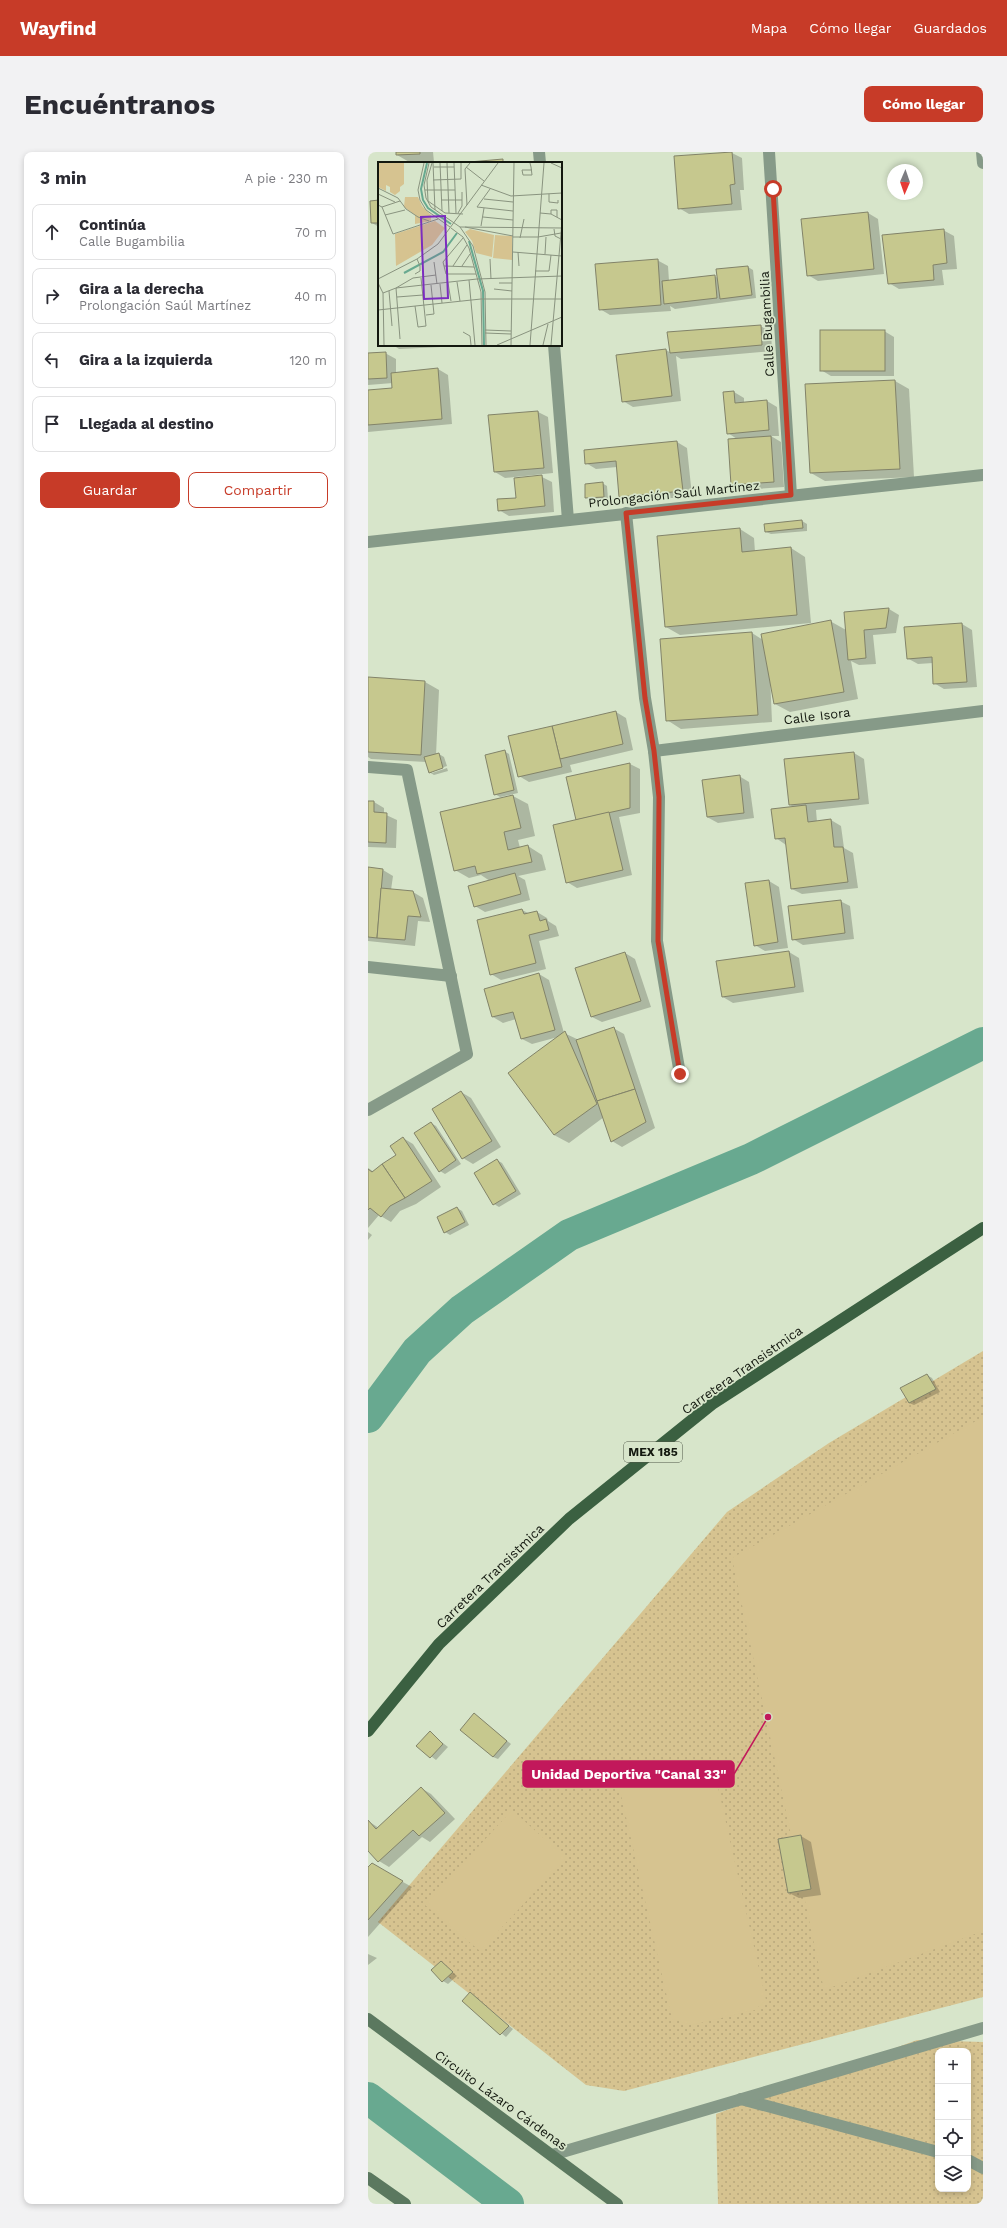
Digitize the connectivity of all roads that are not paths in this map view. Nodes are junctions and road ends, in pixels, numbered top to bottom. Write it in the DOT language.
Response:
graph roads {
  1 [pos="539,152"];
  2 [pos="769,152"];
  3 [pos="982,152"];
  4 [pos="540,162"];
  5 [pos="983,162"];
  6 [pos="554,346"];
  7 [pos="983,475"];
  8 [pos="791,495"];
  9 [pos="626,513"];
  10 [pos="568,520"];
  11 [pos="368,542"];
  12 [pos="983,711"];
  13 [pos="654,751"];
  14 [pos="368,767"];
  15 [pos="368,967"];
  16 [pos="452,976"];
  17 [pos="680,1074"];
  18 [pos="368,1110"];
  19 [pos="983,1228"];
  20 [pos="368,1731"];
  21 [pos="368,2018"];
  22 [pos="983,2028"];
  23 [pos="740,2099"];
  24 [pos="935,2151"];
  25 [pos="552,2155"];
  26 [pos="971,2162"];
  27 [pos="983,2168"];
  28 [pos="368,2178"];
  29 [pos="405,2204"];
  30 [pos="617,2204"];
  1 -- 4 [label="street"];
  2 -- 8 [label="street, Calle Bugambilia"];
  3 -- 5 [label="street"];
  6 -- 10 [label="street"];
  7 -- 8 [label="street, Prolongación Saúl Martínez"];
  8 -- 9 [label="street, Prolongación Saúl Martínez"];
  9 -- 10 [label="street, Prolongación Saúl Martínez"];
  9 -- 13 [label="street"];
  10 -- 11 [label="street, Prolongación Saúl Martínez"];
  12 -- 13 [label="street, Calle Isora"];
  13 -- 17 [label="street"];
  14 -- 16 [label="street"];
  15 -- 16 [label="street"];
  16 -- 18 [label="street"];
  19 -- 20 [label="main road, Carretera Transistmica / MEX 185"];
  21 -- 25 [label="street, Circuito Lázaro Cárdenas"];
  22 -- 23 [label="street"];
  23 -- 24 [label="street"];
  23 -- 25 [label="street"];
  25 -- 30 [label="street, Circuito Lázaro Cárdenas"];
  26 -- 27 [label="street"];
  28 -- 29 [label="street"];
}
